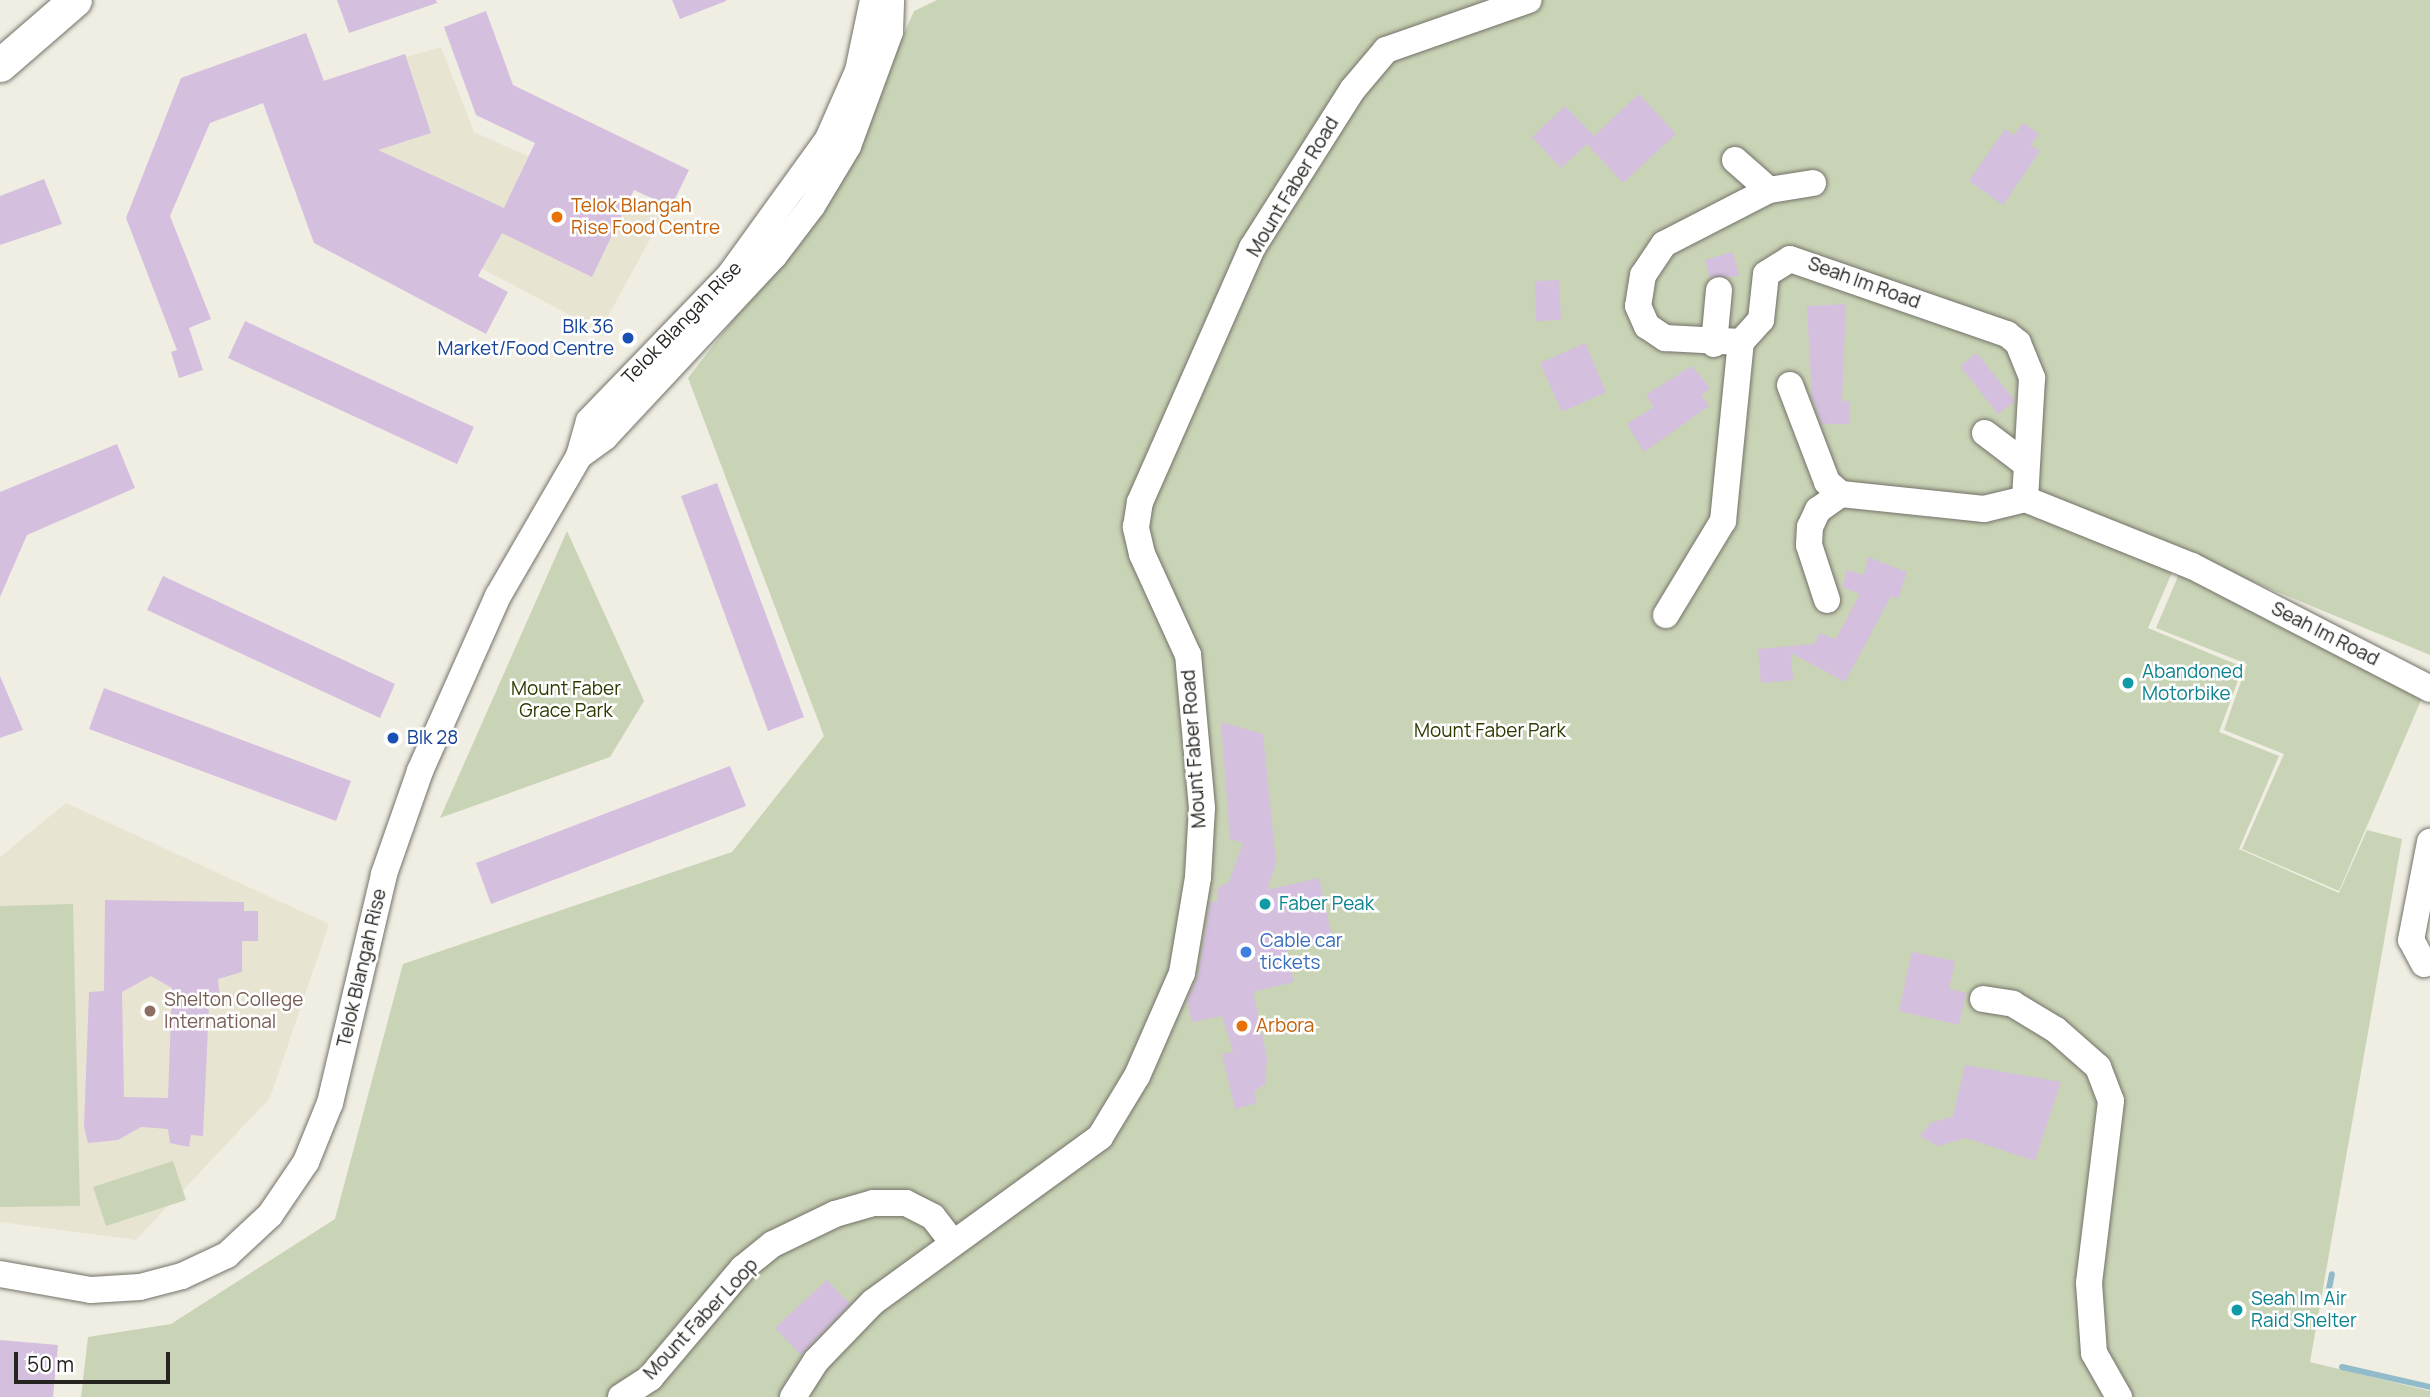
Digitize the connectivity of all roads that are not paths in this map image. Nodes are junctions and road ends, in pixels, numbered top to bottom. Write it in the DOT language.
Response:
graph roads {
  1 [pos="75,0"];
  2 [pos="873,0"];
  3 [pos="891,0"];
  4 [pos="1528,0"];
  5 [pos="0,65"];
  6 [pos="1735,160"];
  7 [pos="1813,183"];
  8 [pos="789,189"];
  9 [pos="1769,190"];
  10 [pos="812,206"];
  11 [pos="1719,290"];
  12 [pos="1741,342"];
  13 [pos="1714,344"];
  14 [pos="1790,386"];
  15 [pos="1984,433"];
  16 [pos="579,456"];
  17 [pos="2026,464"];
  18 [pos="1841,494"];
  19 [pos="2025,499"];
  20 [pos="1827,600"];
  21 [pos="1666,615"];
  22 [pos="2430,689"];
  23 [pos="2430,842"];
  24 [pos="2424,964"];
  25 [pos="1983,999"];
  26 [pos="953,1241"];
  27 [pos="0,1274"];
  28 [pos="621,1397"];
  29 [pos="793,1397"];
  30 [pos="2119,1397"];
  1 -- 5 [label="main road"];
  2 -- 8 [label="street, Telok Blangah Rise"];
  3 -- 10 [label="street, Telok Blangah Rise"];
  4 -- 26 [label="street, Mount Faber Road"];
  6 -- 9 [label="street"];
  7 -- 9 [label="street"];
  8 -- 10 [label="street"];
  8 -- 16 [label="street, Telok Blangah Rise"];
  9 -- 13 [label="street"];
  10 -- 16 [label="street, Telok Blangah Rise"];
  11 -- 13 [label="street"];
  12 -- 13 [label="street"];
  12 -- 17 [label="street, Seah Im Road"];
  12 -- 21 [label="street"];
  14 -- 18 [label="street"];
  15 -- 17 [label="street"];
  16 -- 27 [label="street, Telok Blangah Rise"];
  17 -- 19 [label="street, Seah Im Road"];
  18 -- 19 [label="street"];
  18 -- 20 [label="street"];
  19 -- 22 [label="street, Seah Im Road"];
  23 -- 24 [label="street"];
  25 -- 30 [label="street"];
  26 -- 28 [label="street, Mount Faber Loop"];
  26 -- 29 [label="street"];
}
